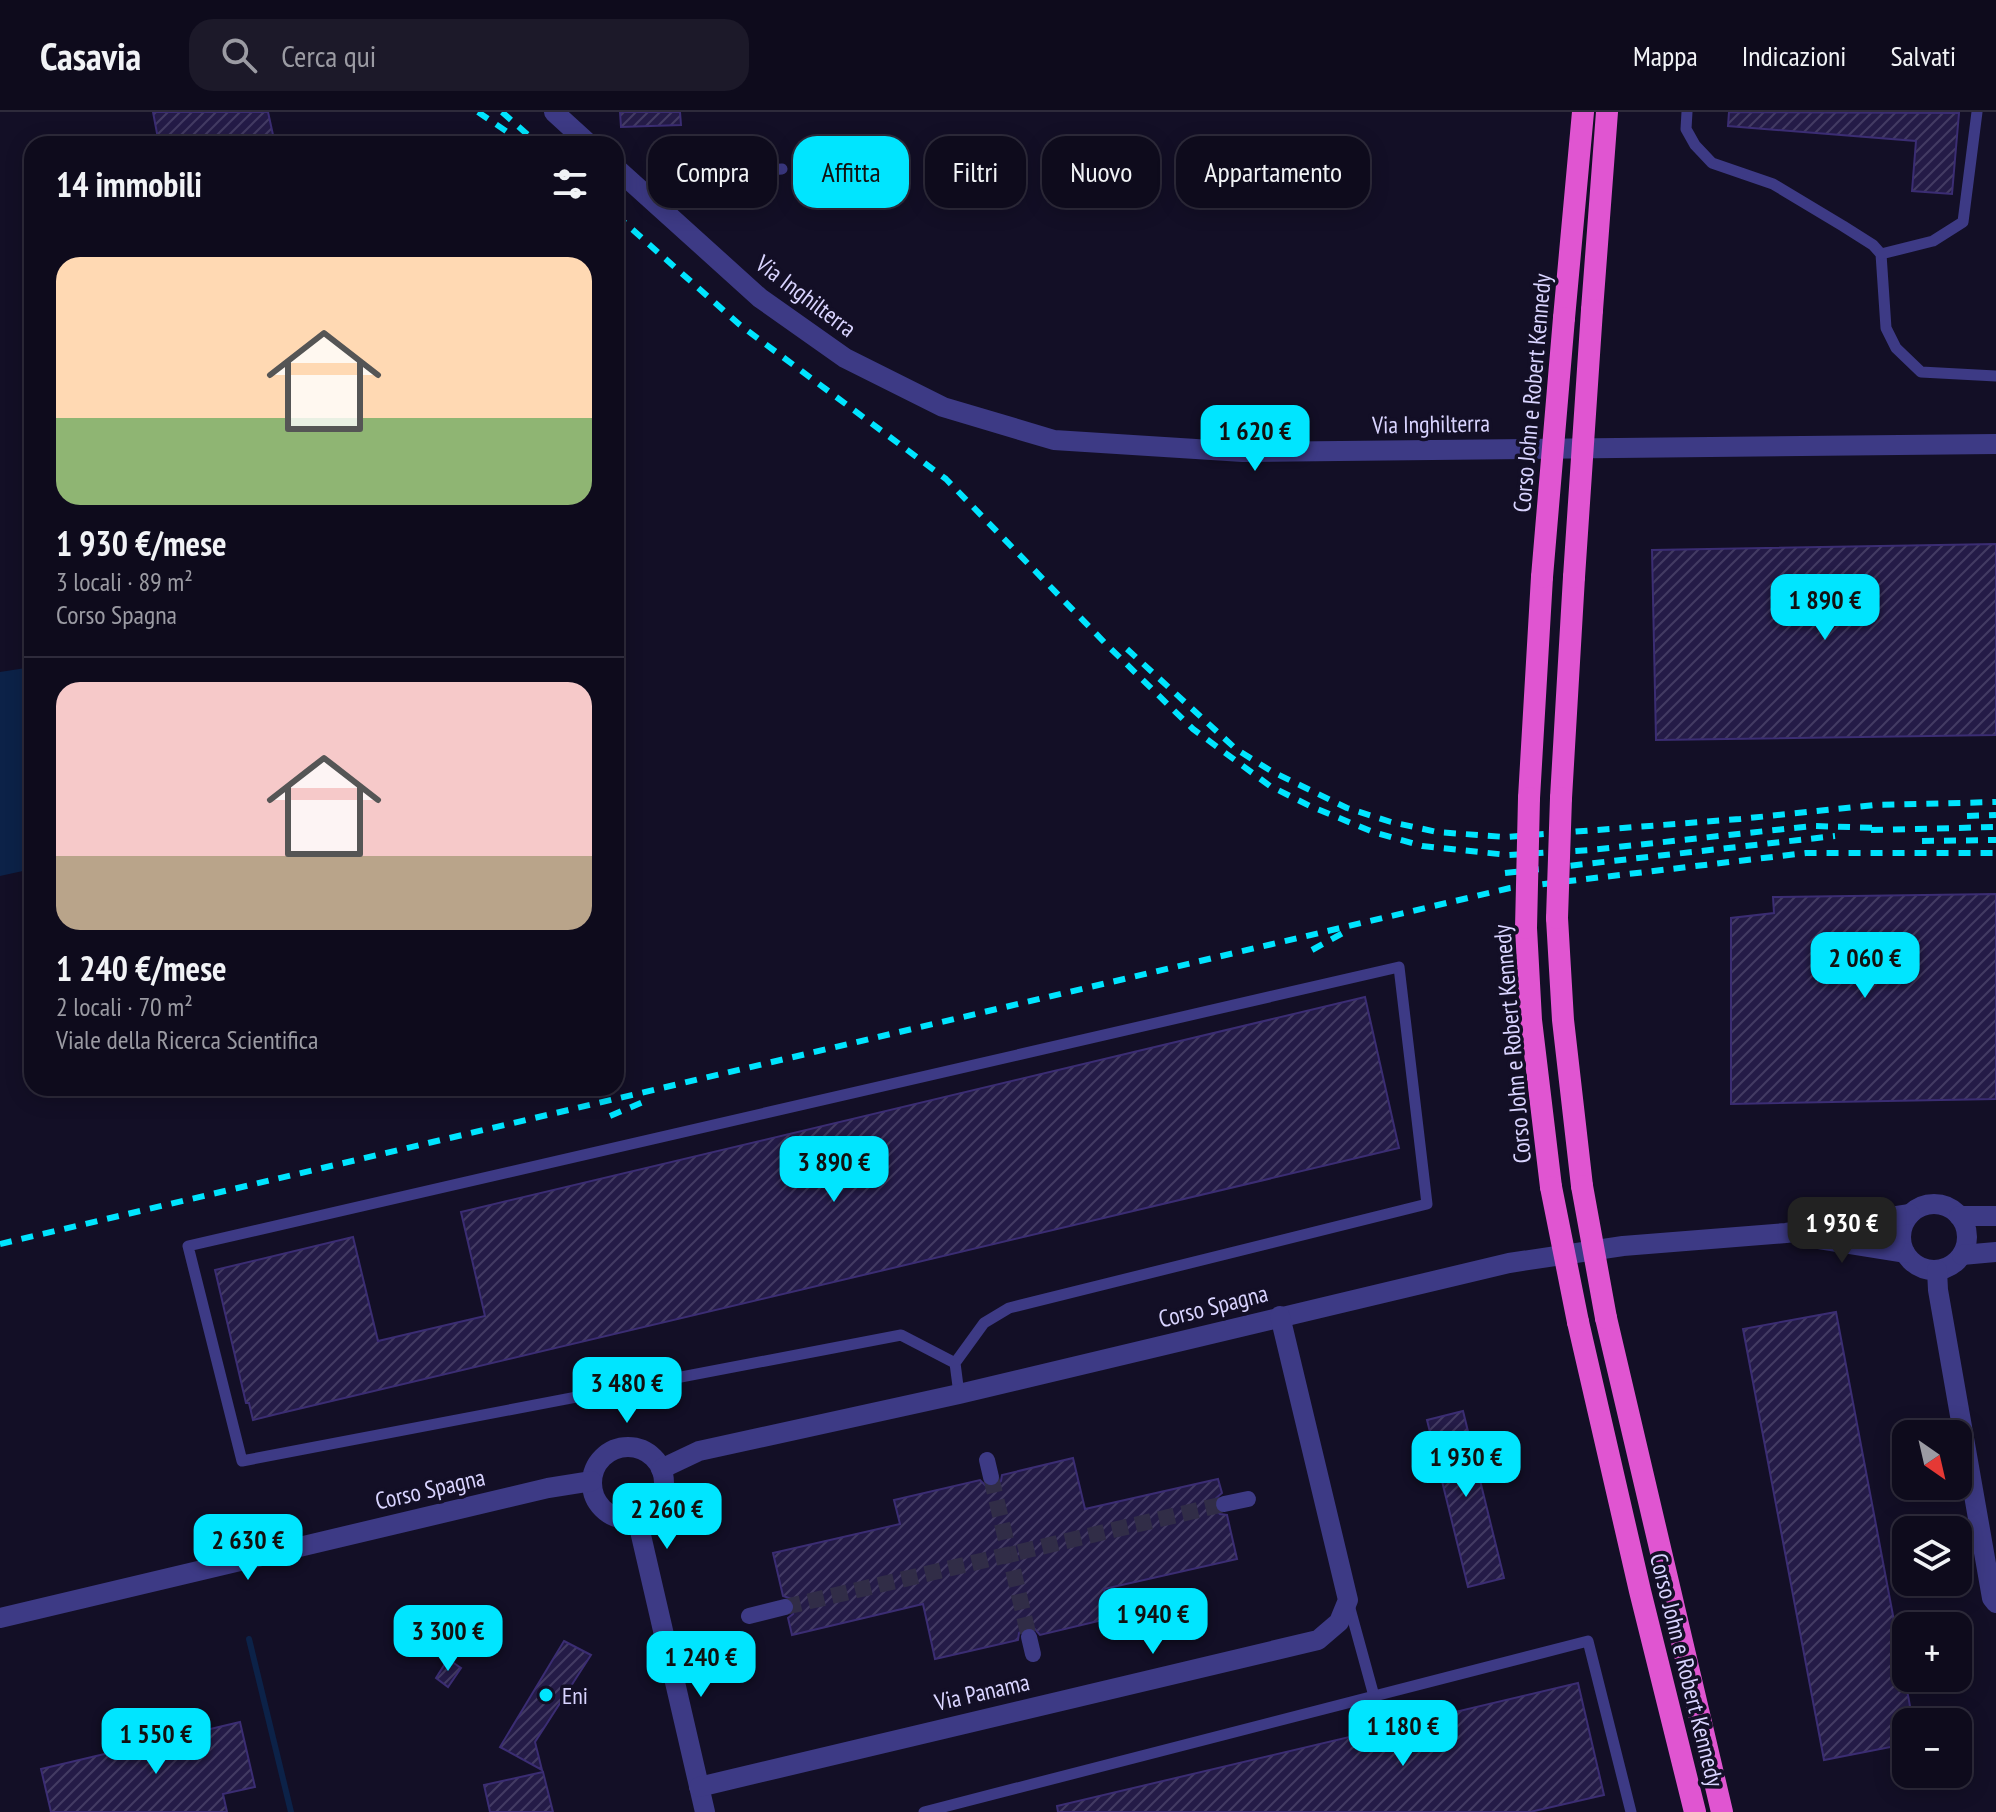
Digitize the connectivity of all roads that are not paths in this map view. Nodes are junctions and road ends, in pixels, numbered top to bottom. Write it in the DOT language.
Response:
graph roads {
  1 [pos="554,112"];
  2 [pos="1583,112"];
  3 [pos="1607,112"];
  4 [pos="1687,112"];
  5 [pos="1977,112"];
  6 [pos="580,136"];
  7 [pos="777,169"];
  8 [pos="782,169"];
  9 [pos="624,175"];
  10 [pos="648,197"];
  11 [pos="660,208"];
  12 [pos="1881,254"];
  13 [pos="1996,365"];
  14 [pos="1996,376"];
  15 [pos="1996,444"];
  16 [pos="1910,1214"];
  17 [pos="1959,1216"];
  18 [pos="1996,1216"];
  19 [pos="1786,1233"];
  20 [pos="1996,1252"];
  21 [pos="1905,1253"];
  22 [pos="1962,1255"];
  23 [pos="1937,1270"];
  24 [pos="1280,1316"];
  25 [pos="955,1363"];
  26 [pos="959,1394"];
  27 [pos="987,1460"];
  28 [pos="661,1469"];
  29 [pos="991,1477"];
  30 [pos="592,1481"];
  31 [pos="1248,1499"];
  32 [pos="1224,1504"];
  33 [pos="637,1518"];
  34 [pos="1348,1600"];
  35 [pos="1996,1603"];
  36 [pos="785,1607"];
  37 [pos="749,1616"];
  38 [pos="0,1618"];
  39 [pos="1374,1696"];
  40 [pos="699,1787"];
  41 [pos="705,1812"];
  42 [pos="924,1812"];
  43 [pos="1631,1812"];
  44 [pos="1695,1812"];
  45 [pos="1722,1812"];
  1 -- 6 [label="street"];
  2 -- 44 [label="highway, Corso John e Robert Kennedy, bridge"];
  3 -- 45 [label="highway, Corso John e Robert Kennedy, bridge"];
  4 -- 12 [label="lane"];
  5 -- 12 [label="lane"];
  7 -- 8 [label="lane"];
  9 -- 10 [label="street, Via Inghilterra"];
  11 -- 15 [label="street, Via Inghilterra"];
  12 -- 14 [label="lane"];
  13 -- 14 [label="lane"];
  16 -- 17 [label="street, Corso Spagna"];
  16 -- 19 [label="street, Corso Spagna"];
  16 -- 21 [label="street"];
  17 -- 18 [label="street, Corso Spagna"];
  17 -- 22 [label="street"];
  19 -- 21 [label="street, Corso Spagna"];
  19 -- 24 [label="street, Corso Spagna"];
  20 -- 22 [label="street"];
  21 -- 23 [label="street, Corso Spagna"];
  22 -- 23 [label="street"];
  23 -- 35 [label="street"];
  24 -- 26 [label="street, Corso Spagna"];
  24 -- 34 [label="street"];
  25 -- 25 [label="lane"];
  25 -- 26 [label="lane"];
  26 -- 28 [label="street, Corso Spagna"];
  27 -- 29 [label="street"];
  28 -- 30 [label="street"];
  28 -- 33 [label="street"];
  30 -- 33 [label="street"];
  30 -- 38 [label="street, Corso Spagna"];
  31 -- 32 [label="street"];
  33 -- 40 [label="street"];
  34 -- 39 [label="lane"];
  34 -- 40 [label="street, Via Panama"];
  36 -- 37 [label="street"];
  39 -- 42 [label="lane"];
  39 -- 43 [label="lane"];
  40 -- 41 [label="street"];
}
